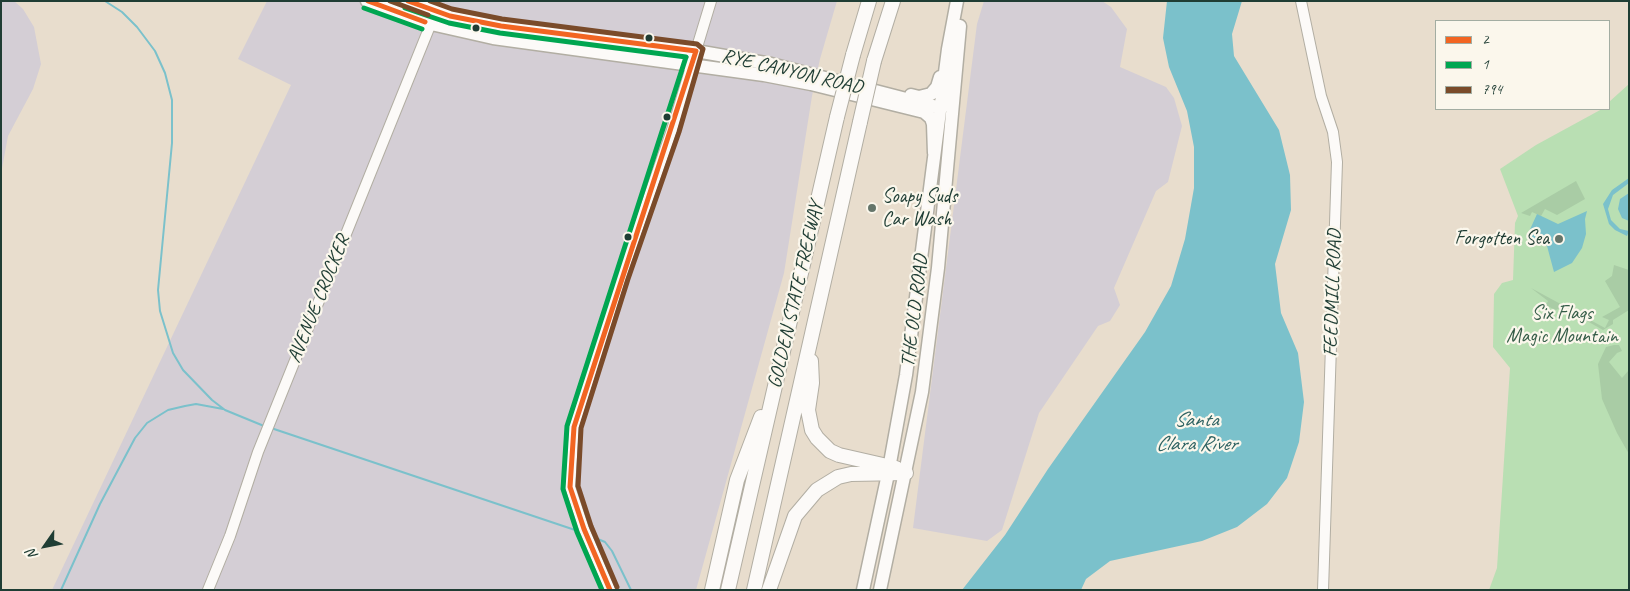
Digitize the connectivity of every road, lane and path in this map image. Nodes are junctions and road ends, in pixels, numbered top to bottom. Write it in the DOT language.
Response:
graph roads {
  1 [pos="367,1"];
  2 [pos="406,1"];
  3 [pos="711,1"];
  4 [pos="870,1"];
  5 [pos="893,1"];
  6 [pos="1302,1"];
  7 [pos="958,2"];
  8 [pos="436,12"];
  9 [pos="431,24"];
  10 [pos="696,51"];
  11 [pos="692,64"];
  12 [pos="785,78"];
  13 [pos="823,78"];
  14 [pos="946,108"];
  15 [pos="934,153"];
  16 [pos="922,256"];
  17 [pos="916,311"];
  18 [pos="932,317"];
  19 [pos="810,340"];
  20 [pos="925,368"];
  21 [pos="770,405"];
  22 [pos="889,470"];
  23 [pos="906,473"];
  24 [pos="208,590"];
  25 [pos="610,590"];
  26 [pos="712,590"];
  27 [pos="728,590"];
  28 [pos="754,590"];
  29 [pos="769,590"];
  30 [pos="863,590"];
  31 [pos="880,590"];
  32 [pos="1323,590"];
  1 -- 9 [label="main road, RYE CANYON ROAD"];
  2 -- 8 [label="main road, RYE CANYON ROAD"];
  3 -- 10 [label="street"];
  4 -- 21 [label="highway, GOLDEN STATE FREEWAY, bridge"];
  5 -- 19 [label="highway, GOLDEN STATE FREEWAY, bridge"];
  6 -- 32 [label="street, FEEDMILL ROAD"];
  7 -- 13 [label="main road"];
  7 -- 14 [label="main road, THE OLD ROAD"];
  8 -- 9 [label="street, AVENUE CROCKER"];
  8 -- 10 [label="main road, RYE CANYON ROAD"];
  9 -- 11 [label="main road, RYE CANYON ROAD"];
  9 -- 24 [label="street, AVENUE CROCKER"];
  10 -- 11 [label="street"];
  10 -- 13 [label="main road, RYE CANYON ROAD"];
  11 -- 12 [label="main road, RYE CANYON ROAD"];
  11 -- 25 [label="street"];
  12 -- 14 [label="main road, RYE CANYON ROAD"];
  12 -- 15 [label="main road, RYE CANYON ROAD"];
  13 -- 14 [label="main road, RYE CANYON ROAD"];
  14 -- 15 [label="main road, THE OLD ROAD"];
  14 -- 18 [label="main road, THE OLD ROAD"];
  15 -- 16 [label="main road, THE OLD ROAD"];
  16 -- 17 [label="main road, THE OLD ROAD"];
  16 -- 18 [label="main road"];
  17 -- 20 [label="main road"];
  17 -- 22 [label="main road, THE OLD ROAD"];
  18 -- 20 [label="main road, THE OLD ROAD"];
  19 -- 22 [label="highway"];
  19 -- 28 [label="highway, GOLDEN STATE FREEWAY"];
  20 -- 23 [label="main road, THE OLD ROAD"];
  21 -- 26 [label="highway"];
  21 -- 27 [label="highway, GOLDEN STATE FREEWAY"];
  22 -- 23 [label="highway"];
  22 -- 29 [label="highway"];
  22 -- 30 [label="main road, THE OLD ROAD"];
  23 -- 31 [label="main road, THE OLD ROAD"];
}
